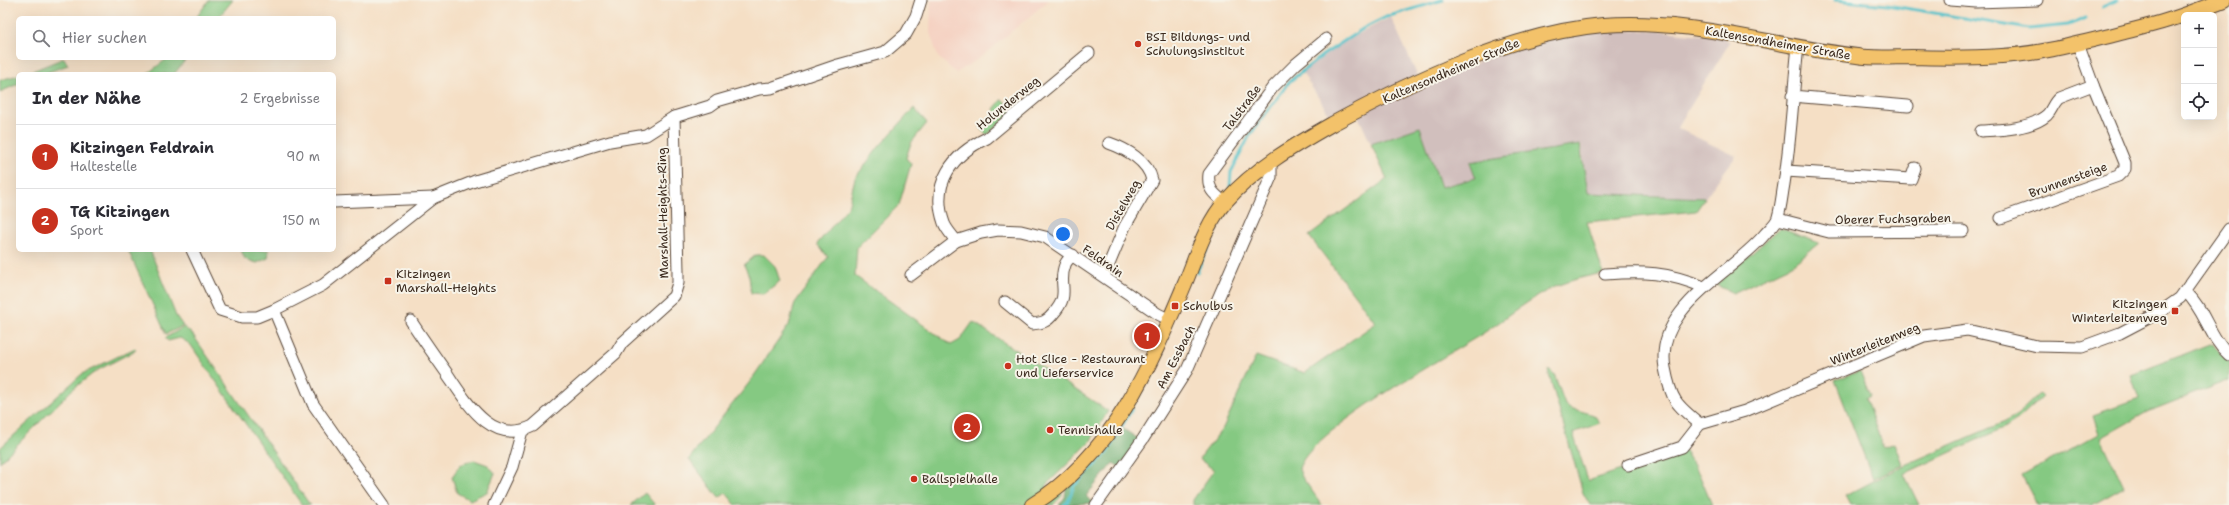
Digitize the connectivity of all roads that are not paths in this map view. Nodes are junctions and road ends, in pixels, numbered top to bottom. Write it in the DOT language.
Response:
graph roads {
  1 [pos="921,0"];
  2 [pos="1950,0"];
  3 [pos="2037,0"];
  4 [pos="2224,0"];
  5 [pos="2012,1"];
  6 [pos="2192,12"];
  7 [pos="2181,16"];
  8 [pos="1326,39"];
  9 [pos="2078,44"];
  10 [pos="1798,46"];
  11 [pos="1090,54"];
  12 [pos="2093,85"];
  13 [pos="1792,96"];
  14 [pos="1908,106"];
  15 [pos="674,117"];
  16 [pos="1981,132"];
  17 [pos="1109,143"];
  18 [pos="1271,163"];
  19 [pos="1915,168"];
  20 [pos="1786,171"];
  21 [pos="433,198"];
  22 [pos="336,202"];
  23 [pos="1224,202"];
  24 [pos="2000,218"];
  25 [pos="1778,219"];
  26 [pos="2229,229"];
  27 [pos="1963,231"];
  28 [pos="956,241"];
  29 [pos="193,252"];
  30 [pos="1072,255"];
  31 [pos="1604,274"];
  32 [pos="912,275"];
  33 [pos="1104,276"];
  34 [pos="1704,287"];
  35 [pos="2186,292"];
  36 [pos="1005,302"];
  37 [pos="274,310"];
  38 [pos="1170,320"];
  39 [pos="411,321"];
  40 [pos="2229,355"];
  41 [pos="1700,424"];
  42 [pos="522,431"];
  43 [pos="1628,465"];
  44 [pos="384,505"];
  45 [pos="494,505"];
  46 [pos="1032,505"];
  47 [pos="1096,505"];
  1 -- 15 [label="street, Marshall-Heights-Ring"];
  2 -- 5 [label="street"];
  3 -- 5 [label="street"];
  4 -- 6 [label="main road, Kaltensondheimer Straße"];
  7 -- 9 [label="main road, Kaltensondheimer Straße"];
  8 -- 23 [label="street, Talstraße"];
  9 -- 10 [label="main road, Kaltensondheimer Straße"];
  9 -- 12 [label="street, Brunnensteige"];
  10 -- 13 [label="street"];
  10 -- 18 [label="main road, Kaltensondheimer Straße"];
  11 -- 28 [label="street, Holunderweg"];
  12 -- 16 [label="street"];
  12 -- 24 [label="street, Brunnensteige"];
  13 -- 14 [label="street"];
  13 -- 20 [label="street"];
  15 -- 21 [label="street, Marshall-Heights-Ring"];
  15 -- 42 [label="street, Marshall-Heights-Ring"];
  17 -- 33 [label="street, Distelweg"];
  18 -- 23 [label="main road, Kaltensondheimer Straße"];
  18 -- 47 [label="street, Am Essbach"];
  19 -- 20 [label="street"];
  20 -- 25 [label="street"];
  21 -- 22 [label="street, Marshall-Heights-Ring"];
  21 -- 37 [label="street, Marshall-Heights-Ring"];
  23 -- 38 [label="main road, Kaltensondheimer Straße"];
  25 -- 27 [label="street, Oberer Fuchsgraben"];
  25 -- 34 [label="street"];
  26 -- 35 [label="street, Winterleitenweg"];
  28 -- 30 [label="street, Feldrain"];
  28 -- 32 [label="street, Feldrain"];
  29 -- 37 [label="street, Marshall-Heights-Ring"];
  30 -- 33 [label="street, Feldrain"];
  30 -- 36 [label="street"];
  31 -- 34 [label="street"];
  33 -- 38 [label="street, Feldrain"];
  34 -- 41 [label="street"];
  35 -- 40 [label="street"];
  35 -- 41 [label="street, Winterleitenweg"];
  37 -- 44 [label="street"];
  38 -- 46 [label="main road, Kaltensondheimer Straße"];
  39 -- 42 [label="street"];
  41 -- 43 [label="street"];
  42 -- 45 [label="street"];
}
